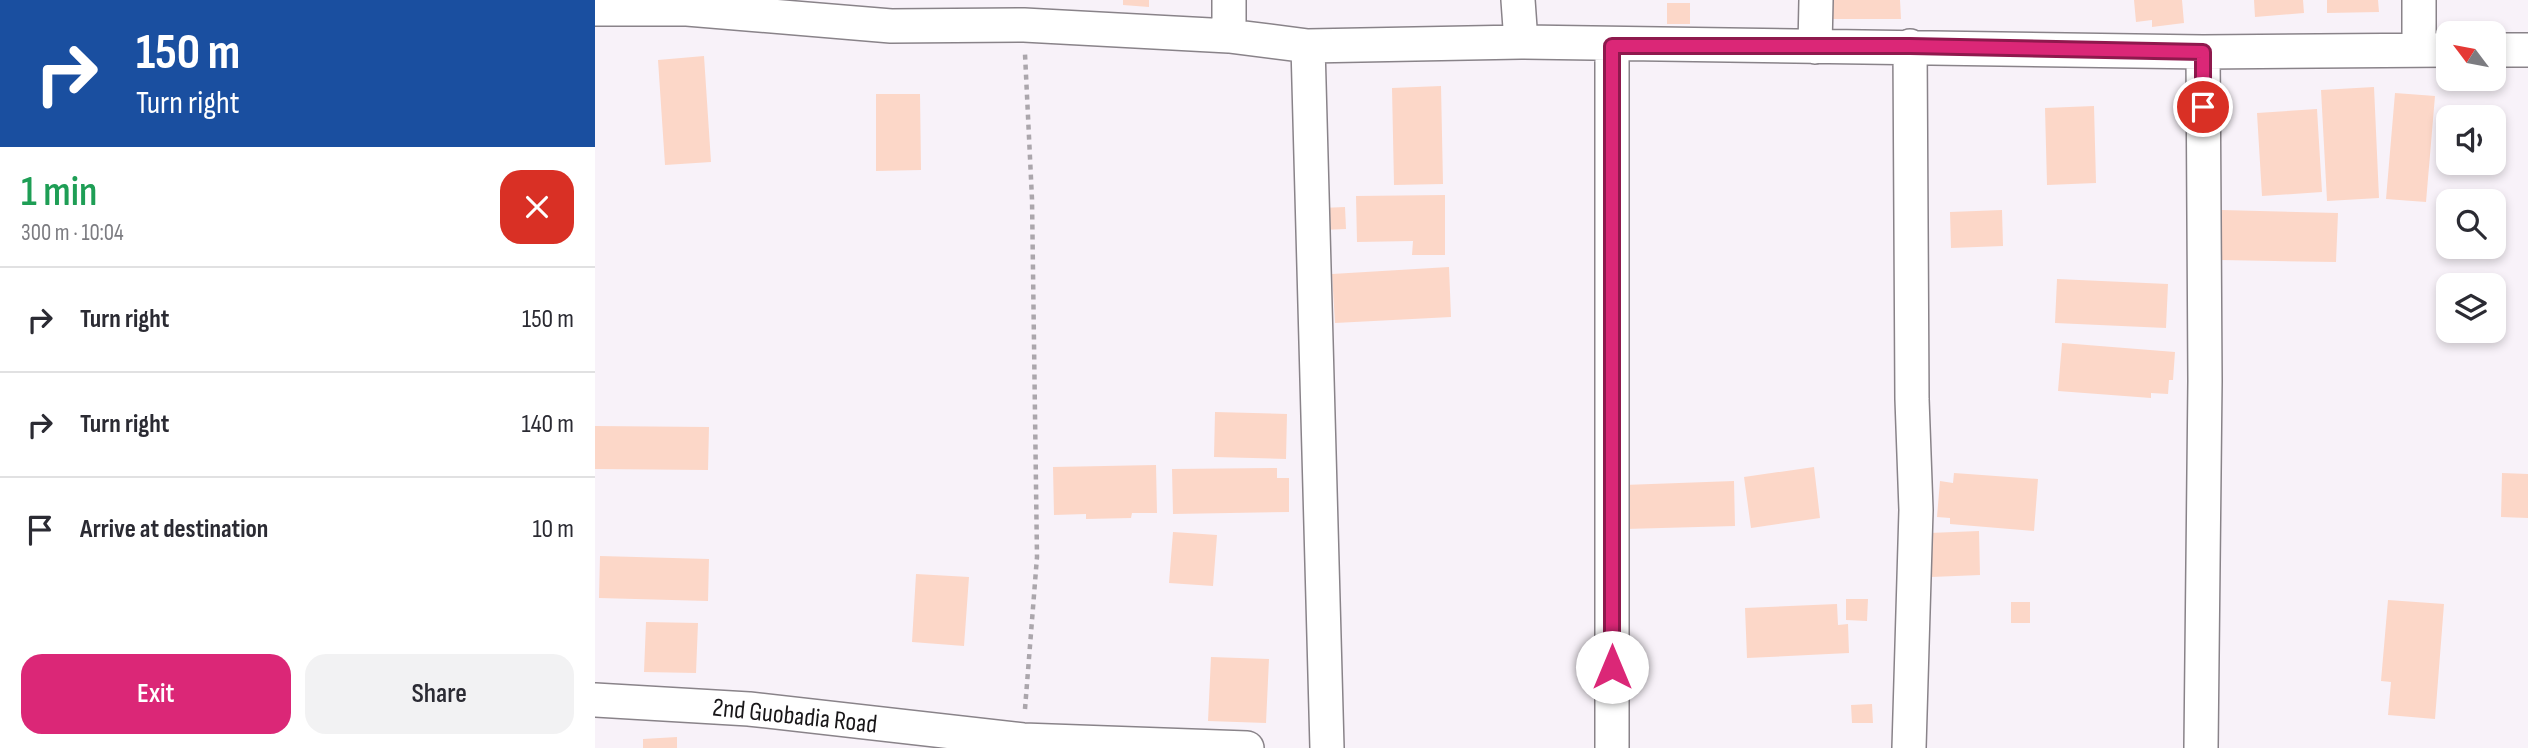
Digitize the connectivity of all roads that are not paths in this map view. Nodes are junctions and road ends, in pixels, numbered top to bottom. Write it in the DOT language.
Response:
graph roads {
  1 [pos="1229,0"];
  2 [pos="1518,0"];
  3 [pos="1816,0"];
  4 [pos="2419,0"];
  5 [pos="595,9"];
  6 [pos="1229,36"];
  7 [pos="1521,43"];
  8 [pos="1308,46"];
  9 [pos="1612,46"];
  10 [pos="1910,46"];
  11 [pos="1815,47"];
  12 [pos="2434,50"];
  13 [pos="2506,50"];
  14 [pos="2528,50"];
  15 [pos="2203,52"];
  16 [pos="595,699"];
  17 [pos="1247,748"];
  18 [pos="1327,748"];
  19 [pos="1612,748"];
  20 [pos="1909,748"];
  21 [pos="2201,748"];
  1 -- 6 [label="street"];
  2 -- 7 [label="street"];
  3 -- 11 [label="street"];
  4 -- 12 [label="street"];
  5 -- 6 [label="street"];
  6 -- 8 [label="street"];
  7 -- 8 [label="street"];
  7 -- 9 [label="street"];
  8 -- 18 [label="street"];
  9 -- 11 [label="street"];
  9 -- 19 [label="street"];
  10 -- 11 [label="street"];
  10 -- 15 [label="street"];
  10 -- 20 [label="street"];
  12 -- 15 [label="street"];
  13 -- 14 [label="street"];
  15 -- 21 [label="street"];
  16 -- 17 [label="street, 2nd Guobadia Road"];
}
